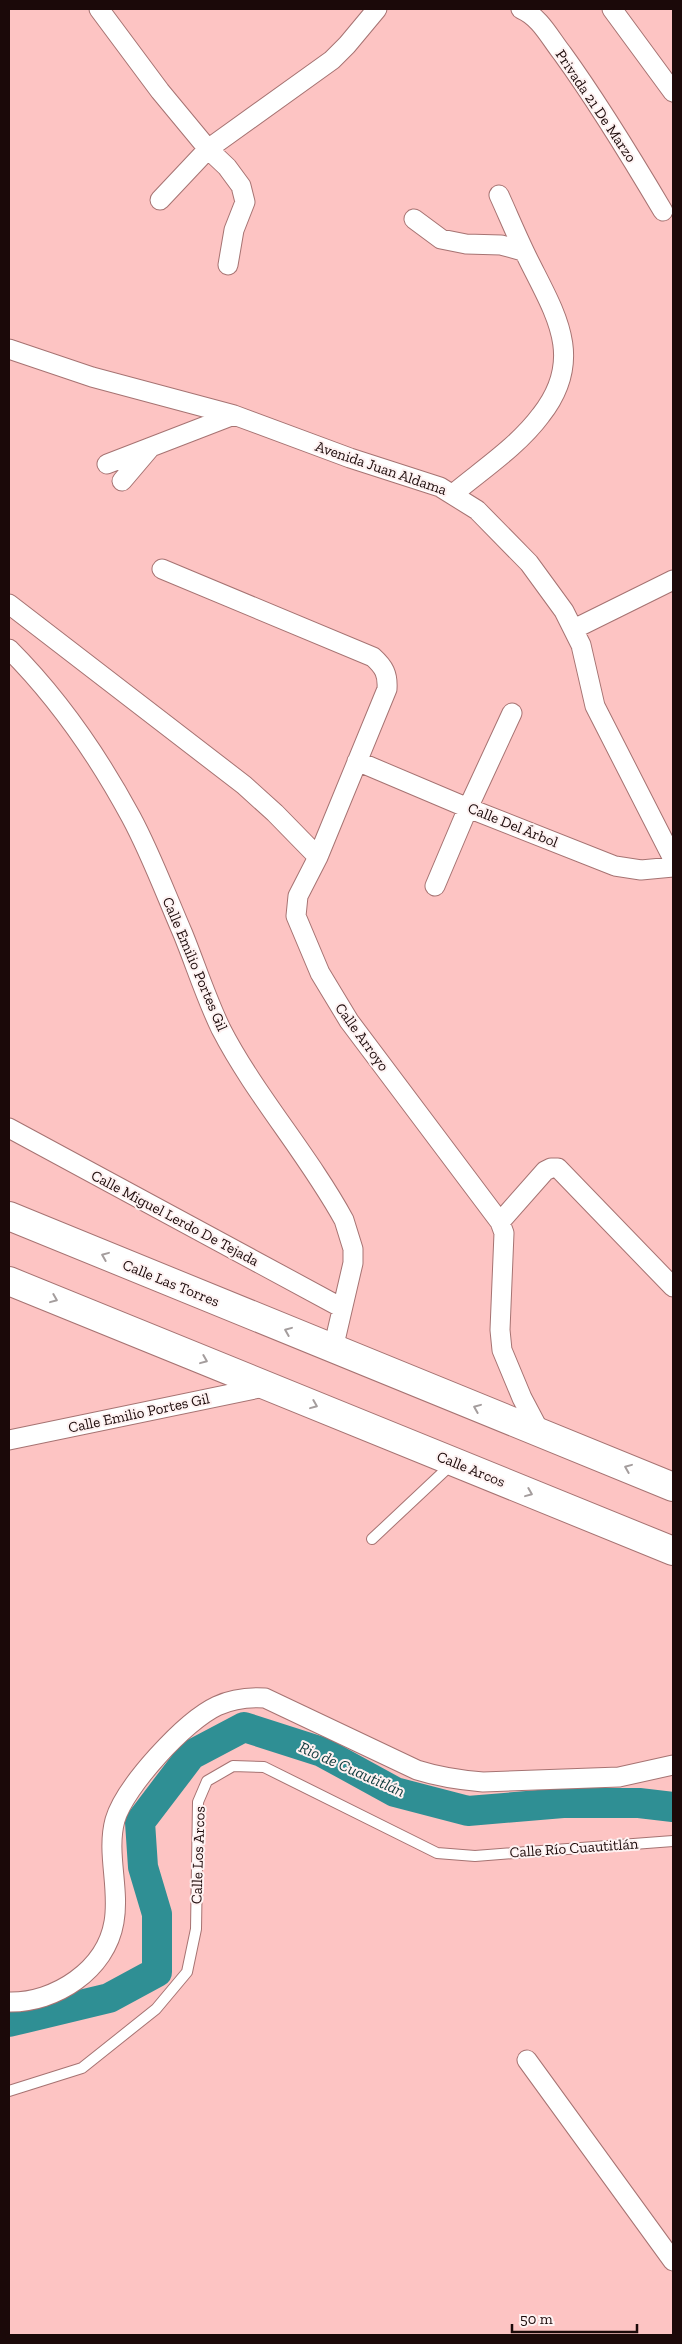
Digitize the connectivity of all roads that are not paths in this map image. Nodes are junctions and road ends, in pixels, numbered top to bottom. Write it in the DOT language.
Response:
graph roads {
  1 [pos="377,9"];
  2 [pos="522,9"];
  3 [pos="612,9"];
  4 [pos="108,13"];
  5 [pos="673,92"];
  6 [pos="208,150"];
  7 [pos="499,195"];
  8 [pos="160,200"];
  9 [pos="663,212"];
  10 [pos="414,220"];
  11 [pos="524,251"];
  12 [pos="228,265"];
  13 [pos="9,349"];
  14 [pos="234,415"];
  15 [pos="151,447"];
  16 [pos="107,464"];
  17 [pos="122,481"];
  18 [pos="453,494"];
  19 [pos="162,569"];
  20 [pos="673,580"];
  21 [pos="9,604"];
  22 [pos="574,629"];
  23 [pos="9,648"];
  24 [pos="512,713"];
  25 [pos="357,761"];
  26 [pos="468,808"];
  27 [pos="318,857"];
  28 [pos="673,858"];
  29 [pos="673,867"];
  30 [pos="435,886"];
  31 [pos="9,1128"];
  32 [pos="9,1216"];
  33 [pos="500,1222"];
  34 [pos="9,1281"];
  35 [pos="673,1287"];
  36 [pos="342,1308"];
  37 [pos="333,1349"];
  38 [pos="269,1386"];
  39 [pos="541,1434"];
  40 [pos="9,1440"];
  41 [pos="454,1463"];
  42 [pos="673,1487"];
  43 [pos="372,1539"];
  44 [pos="673,1551"];
  45 [pos="673,1765"];
  46 [pos="673,1841"];
  47 [pos="475,1856"];
  48 [pos="9,2002"];
  49 [pos="527,2060"];
  50 [pos="9,2091"];
  51 [pos="673,2261"];
  1 -- 6 [label="street"];
  2 -- 9 [label="street, Privada 21 De Marzo"];
  3 -- 5 [label="street"];
  4 -- 6 [label="street"];
  6 -- 8 [label="street"];
  6 -- 12 [label="street"];
  7 -- 11 [label="street"];
  10 -- 11 [label="street"];
  11 -- 18 [label="street"];
  13 -- 14 [label="street, Avenida Juan Aldama"];
  14 -- 15 [label="street"];
  14 -- 18 [label="street, Avenida Juan Aldama"];
  15 -- 16 [label="street"];
  15 -- 17 [label="street"];
  18 -- 22 [label="street, Avenida Juan Aldama"];
  19 -- 25 [label="street, Calle Arroyo"];
  20 -- 22 [label="street"];
  21 -- 27 [label="street"];
  22 -- 28 [label="street, Avenida Juan Aldama"];
  23 -- 36 [label="street, Calle Emilio Portes Gil"];
  24 -- 26 [label="street"];
  25 -- 26 [label="street, Calle Del Árbol"];
  25 -- 27 [label="street, Calle Arroyo"];
  26 -- 29 [label="street, Calle Del Árbol"];
  26 -- 30 [label="street"];
  27 -- 33 [label="street, Calle Arroyo"];
  31 -- 36 [label="street, Calle Miguel Lerdo De Tejada"];
  37 -- 32 [label="main road, Calle Las Torres, one-way"];
  33 -- 35 [label="street"];
  33 -- 39 [label="street"];
  34 -- 38 [label="main road, one-way"];
  36 -- 37 [label="street, Calle Emilio Portes Gil"];
  39 -- 37 [label="main road, one-way"];
  38 -- 40 [label="street, Calle Emilio Portes Gil"];
  38 -- 41 [label="main road, Calle Arcos, one-way"];
  42 -- 39 [label="main road, one-way"];
  41 -- 43 [label="lane"];
  41 -- 44 [label="main road, Calle Arcos, one-way"];
  45 -- 48 [label="street"];
  46 -- 47 [label="lane, Calle Río Cuautitlán"];
  47 -- 50 [label="lane, Calle Los Arcos"];
  49 -- 51 [label="street"];
}
